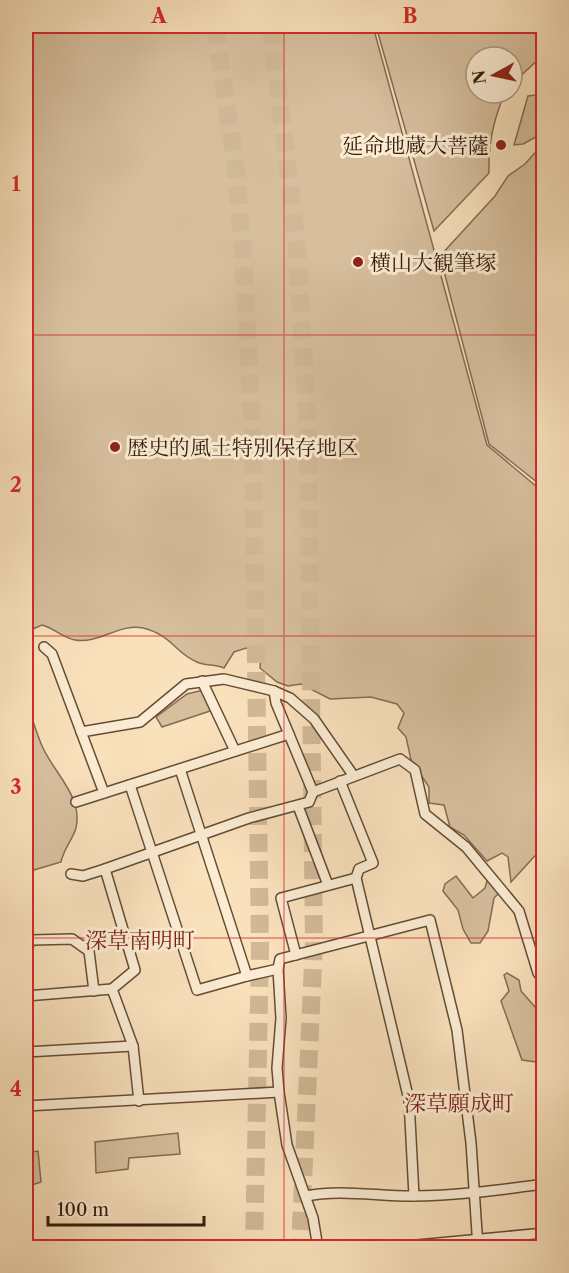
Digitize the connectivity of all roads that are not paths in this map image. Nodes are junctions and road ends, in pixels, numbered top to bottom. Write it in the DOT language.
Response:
graph roads {
  1 [pos="44,647"];
  2 [pos="202,681"];
  3 [pos="274,691"];
  4 [pos="81,732"];
  5 [pos="289,734"];
  6 [pos="235,751"];
  7 [pos="180,769"];
  8 [pos="354,776"];
  9 [pos="340,781"];
  10 [pos="130,785"];
  11 [pos="313,792"];
  12 [pos="104,793"];
  13 [pos="76,802"];
  14 [pos="298,806"];
  15 [pos="202,837"];
  16 [pos="152,853"];
  17 [pos="105,869"];
  18 [pos="71,874"];
  19 [pos="356,878"];
  20 [pos="328,885"];
  21 [pos="370,936"];
  22 [pos="26,948"];
  23 [pos="296,955"];
  24 [pos="278,969"];
  25 [pos="247,976"];
  26 [pos="543,981"];
  27 [pos="112,989"];
  28 [pos="94,991"];
  29 [pos="26,996"];
  30 [pos="133,1046"];
  31 [pos="26,1052"];
  32 [pos="279,1092"];
  33 [pos="140,1101"];
  34 [pos="26,1106"];
  35 [pos="543,1184"];
  36 [pos="475,1193"];
  37 [pos="306,1196"];
  38 [pos="414,1196"];
  39 [pos="543,1233"];
  40 [pos="478,1244"];
  41 [pos="318,1248"];
  42 [pos="386,1248"];
  1 -- 4 [label="street"];
  2 -- 3 [label="street"];
  2 -- 4 [label="street"];
  2 -- 6 [label="street"];
  3 -- 5 [label="street"];
  3 -- 8 [label="street"];
  4 -- 12 [label="street"];
  5 -- 6 [label="street"];
  5 -- 11 [label="street"];
  6 -- 7 [label="street"];
  7 -- 10 [label="street"];
  7 -- 15 [label="street"];
  8 -- 9 [label="street"];
  8 -- 26 [label="street"];
  9 -- 11 [label="street"];
  9 -- 19 [label="street"];
  10 -- 12 [label="street"];
  10 -- 16 [label="street"];
  11 -- 14 [label="street"];
  12 -- 13 [label="street"];
  14 -- 15 [label="street"];
  14 -- 20 [label="street"];
  15 -- 16 [label="street"];
  15 -- 25 [label="street"];
  16 -- 17 [label="street"];
  16 -- 25 [label="street"];
  17 -- 18 [label="street"];
  17 -- 27 [label="street"];
  19 -- 20 [label="street"];
  19 -- 21 [label="street"];
  20 -- 23 [label="street"];
  21 -- 23 [label="street"];
  21 -- 36 [label="street"];
  21 -- 38 [label="street"];
  22 -- 28 [label="street"];
  23 -- 24 [label="street"];
  24 -- 25 [label="street"];
  24 -- 32 [label="street"];
  27 -- 28 [label="street"];
  27 -- 30 [label="street"];
  28 -- 29 [label="street"];
  30 -- 31 [label="street"];
  30 -- 33 [label="street"];
  32 -- 33 [label="street"];
  32 -- 37 [label="street"];
  33 -- 34 [label="street"];
  35 -- 36 [label="street"];
  36 -- 38 [label="street"];
  36 -- 40 [label="street"];
  37 -- 38 [label="street"];
  37 -- 41 [label="street"];
  39 -- 40 [label="street"];
  40 -- 42 [label="street"];
}
